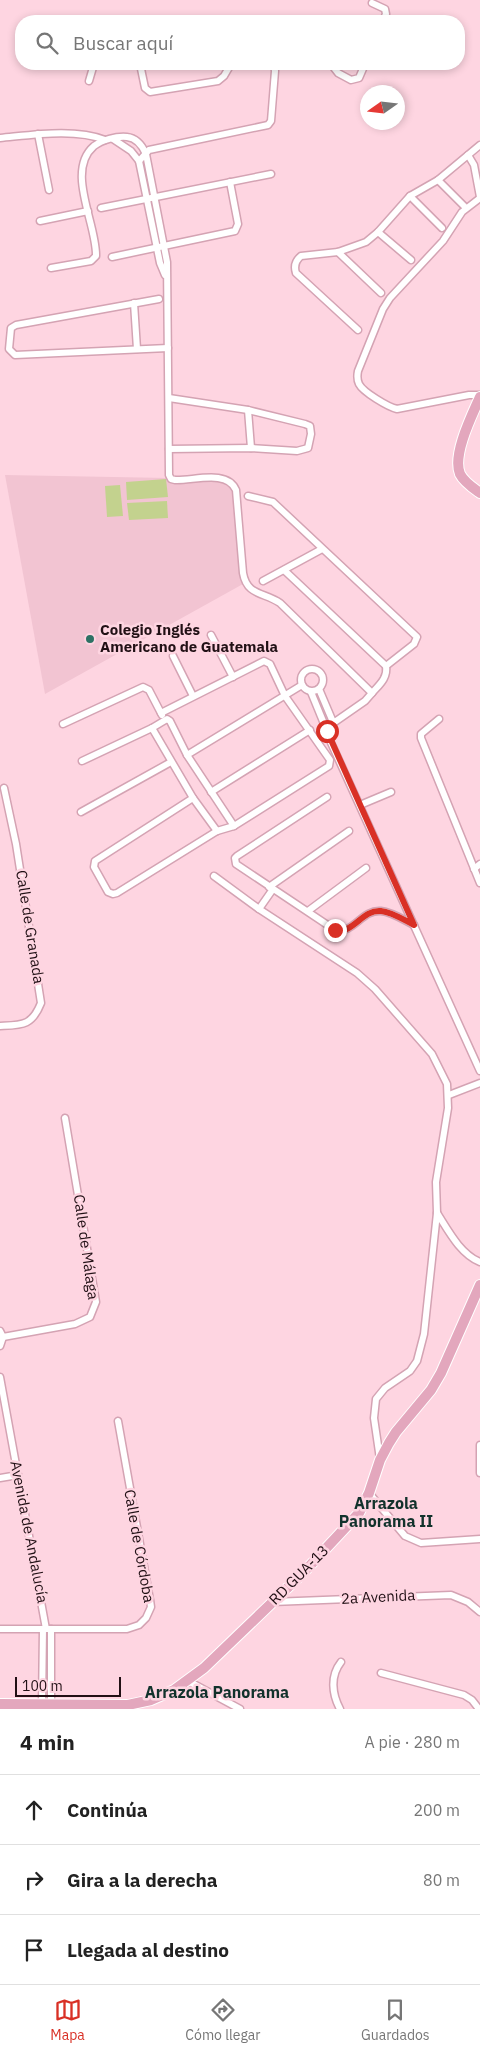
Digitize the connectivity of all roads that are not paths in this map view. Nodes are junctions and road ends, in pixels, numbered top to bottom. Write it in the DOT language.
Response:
graph roads {
  1 [pos="372,3"];
  2 [pos="386,15"];
  3 [pos="93,70"];
  4 [pos="141,70"];
  5 [pos="228,70"];
  6 [pos="276,70"];
  7 [pos="336,70"];
  8 [pos="362,70"];
  9 [pos="90,81"];
  10 [pos="38,134"];
  11 [pos="0,138"];
  12 [pos="113,139"];
  13 [pos="105,140"];
  14 [pos="480,145"];
  15 [pos="146,154"];
  16 [pos="468,154"];
  17 [pos="139,161"];
  18 [pos="271,174"];
  19 [pos="438,180"];
  20 [pos="230,182"];
  21 [pos="49,190"];
  22 [pos="410,196"];
  23 [pos="151,198"];
  24 [pos="480,198"];
  25 [pos="101,208"];
  26 [pos="466,208"];
  27 [pos="88,211"];
  28 [pos="40,221"];
  29 [pos="442,228"];
  30 [pos="378,232"];
  31 [pos="160,246"];
  32 [pos="338,252"];
  33 [pos="112,257"];
  34 [pos="411,260"];
  35 [pos="51,268"];
  36 [pos="381,293"];
  37 [pos="158,299"];
  38 [pos="134,303"];
  39 [pos="358,330"];
  40 [pos="168,348"];
  41 [pos="137,349"];
  42 [pos="480,396"];
  43 [pos="169,398"];
  44 [pos="248,410"];
  45 [pos="251,448"];
  46 [pos="168,449"];
  47 [pos="480,493"];
  48 [pos="248,496"];
  49 [pos="322,549"];
  50 [pos="284,570"];
  51 [pos="263,581"];
  52 [pos="211,635"];
  53 [pos="173,656"];
  54 [pos="386,666"];
  55 [pos="233,676"];
  56 [pos="302,684"];
  57 [pos="318,689"];
  58 [pos="311,692"];
  59 [pos="372,693"];
  60 [pos="193,696"];
  61 [pos="285,696"];
  62 [pos="161,713"];
  63 [pos="439,719"];
  64 [pos="165,720"];
  65 [pos="333,722"];
  66 [pos="63,724"];
  67 [pos="152,728"];
  68 [pos="310,730"];
  69 [pos="327,731"];
  70 [pos="188,755"];
  71 [pos="82,761"];
  72 [pos="171,762"];
  73 [pos="4,788"];
  74 [pos="211,792"];
  75 [pos="392,792"];
  76 [pos="327,797"];
  77 [pos="193,798"];
  78 [pos="360,805"];
  79 [pos="81,812"];
  80 [pos="234,826"];
  81 [pos="217,831"];
  82 [pos="349,831"];
  83 [pos="480,864"];
  84 [pos="366,868"];
  85 [pos="474,869"];
  86 [pos="214,876"];
  87 [pos="480,883"];
  88 [pos="271,888"];
  89 [pos="259,909"];
  90 [pos="308,911"];
  91 [pos="414,925"];
  92 [pos="0,1026"];
  93 [pos="480,1071"];
  94 [pos="480,1083"];
  95 [pos="449,1095"];
  96 [pos="65,1118"];
  97 [pos="437,1213"];
  98 [pos="480,1262"];
  99 [pos="480,1286"];
  100 [pos="2,1334"];
  101 [pos="0,1346"];
  102 [pos="0,1377"];
  103 [pos="118,1421"];
  104 [pos="480,1445"];
  105 [pos="380,1460"];
  106 [pos="480,1473"];
  107 [pos="18,1475"];
  108 [pos="0,1478"];
  109 [pos="369,1494"];
  110 [pos="480,1539"];
  111 [pos="272,1602"];
  112 [pos="480,1612"];
  113 [pos="0,1629"];
  114 [pos="46,1629"];
  115 [pos="341,1662"];
  116 [pos="381,1674"];
  117 [pos="191,1683"];
  118 [pos="0,1704"];
  119 [pos="46,1705"];
  120 [pos="123,1707"];
  121 [pos="240,1709"];
  122 [pos="340,1709"];
  123 [pos="480,1709"];
  1 -- 2 [label="street"];
  3 -- 9 [label="street"];
  4 -- 5 [label="street"];
  6 -- 15 [label="street"];
  7 -- 8 [label="street"];
  10 -- 11 [label="street"];
  10 -- 13 [label="street"];
  10 -- 21 [label="street"];
  12 -- 13 [label="street"];
  12 -- 15 [label="street"];
  12 -- 17 [label="street"];
  13 -- 27 [label="street"];
  14 -- 16 [label="street"];
  15 -- 17 [label="street"];
  15 -- 23 [label="street"];
  16 -- 19 [label="street"];
  16 -- 24 [label="street"];
  17 -- 23 [label="street"];
  18 -- 20 [label="street"];
  19 -- 22 [label="street"];
  19 -- 26 [label="street"];
  20 -- 23 [label="street"];
  20 -- 31 [label="street"];
  22 -- 29 [label="street"];
  22 -- 30 [label="street"];
  23 -- 25 [label="street"];
  23 -- 31 [label="street"];
  24 -- 26 [label="street"];
  26 -- 42 [label="street"];
  27 -- 28 [label="street"];
  27 -- 35 [label="street"];
  30 -- 32 [label="street"];
  30 -- 34 [label="street"];
  31 -- 33 [label="street"];
  31 -- 40 [label="street"];
  32 -- 36 [label="street"];
  32 -- 39 [label="street"];
  37 -- 38 [label="street"];
  38 -- 41 [label="street"];
  38 -- 41 [label="street"];
  40 -- 41 [label="street"];
  40 -- 43 [label="street"];
  42 -- 47 [label="main road"];
  43 -- 44 [label="street"];
  43 -- 46 [label="street"];
  44 -- 45 [label="street"];
  44 -- 45 [label="street"];
  45 -- 46 [label="street"];
  46 -- 59 [label="street"];
  48 -- 49 [label="street"];
  49 -- 50 [label="street"];
  49 -- 54 [label="street"];
  50 -- 51 [label="street"];
  50 -- 54 [label="street"];
  52 -- 55 [label="street"];
  53 -- 60 [label="street"];
  54 -- 59 [label="street"];
  55 -- 60 [label="street"];
  55 -- 61 [label="street"];
  56 -- 57 [label="street"];
  56 -- 58 [label="street"];
  56 -- 61 [label="street"];
  57 -- 58 [label="street"];
  57 -- 65 [label="street"];
  58 -- 69 [label="street"];
  59 -- 65 [label="street"];
  60 -- 62 [label="street"];
  61 -- 68 [label="street"];
  61 -- 70 [label="street"];
  62 -- 64 [label="street"];
  62 -- 66 [label="street"];
  63 -- 85 [label="street"];
  64 -- 67 [label="street"];
  64 -- 70 [label="street"];
  65 -- 69 [label="street"];
  67 -- 71 [label="street"];
  67 -- 72 [label="street"];
  68 -- 74 [label="street"];
  68 -- 80 [label="street"];
  69 -- 78 [label="street"];
  70 -- 74 [label="street"];
  72 -- 77 [label="street"];
  72 -- 79 [label="street"];
  73 -- 92 [label="street, Calle de Granada"];
  74 -- 80 [label="street"];
  75 -- 78 [label="street"];
  76 -- 88 [label="street"];
  77 -- 81 [label="street"];
  77 -- 81 [label="street"];
  78 -- 91 [label="street"];
  80 -- 81 [label="street"];
  82 -- 88 [label="street"];
  83 -- 85 [label="street"];
  84 -- 90 [label="street"];
  85 -- 87 [label="street"];
  86 -- 89 [label="street"];
  88 -- 89 [label="street"];
  88 -- 90 [label="street"];
  89 -- 95 [label="street"];
  90 -- 91 [label="street"];
  91 -- 93 [label="street"];
  94 -- 95 [label="street"];
  95 -- 97 [label="street"];
  96 -- 100 [label="street, Calle de Málaga"];
  97 -- 98 [label="street"];
  97 -- 105 [label="street"];
  99 -- 105 [label="main road, RD GUA-13"];
  100 -- 101 [label="street"];
  102 -- 107 [label="street, Avenida de Andalucía"];
  103 -- 114 [label="street, Calle de Córdoba"];
  104 -- 106 [label="street"];
  105 -- 109 [label="main road, RD GUA-13"];
  107 -- 108 [label="street"];
  107 -- 114 [label="street, Avenida de Andalucía"];
  109 -- 110 [label="street"];
  109 -- 111 [label="main road, RD GUA-13"];
  111 -- 112 [label="street, 2a Avenida"];
  111 -- 117 [label="main road, RD GUA-13"];
  113 -- 114 [label="street, Calle de Córdoba"];
  114 -- 119 [label="street, Avenida de Andalucía"];
  115 -- 122 [label="street"];
  116 -- 123 [label="street"];
  117 -- 120 [label="main road, RD GUA-13"];
  117 -- 121 [label="street"];
  118 -- 119 [label="main road, RD GUA-13"];
  119 -- 120 [label="main road, RD GUA-13"];
}
